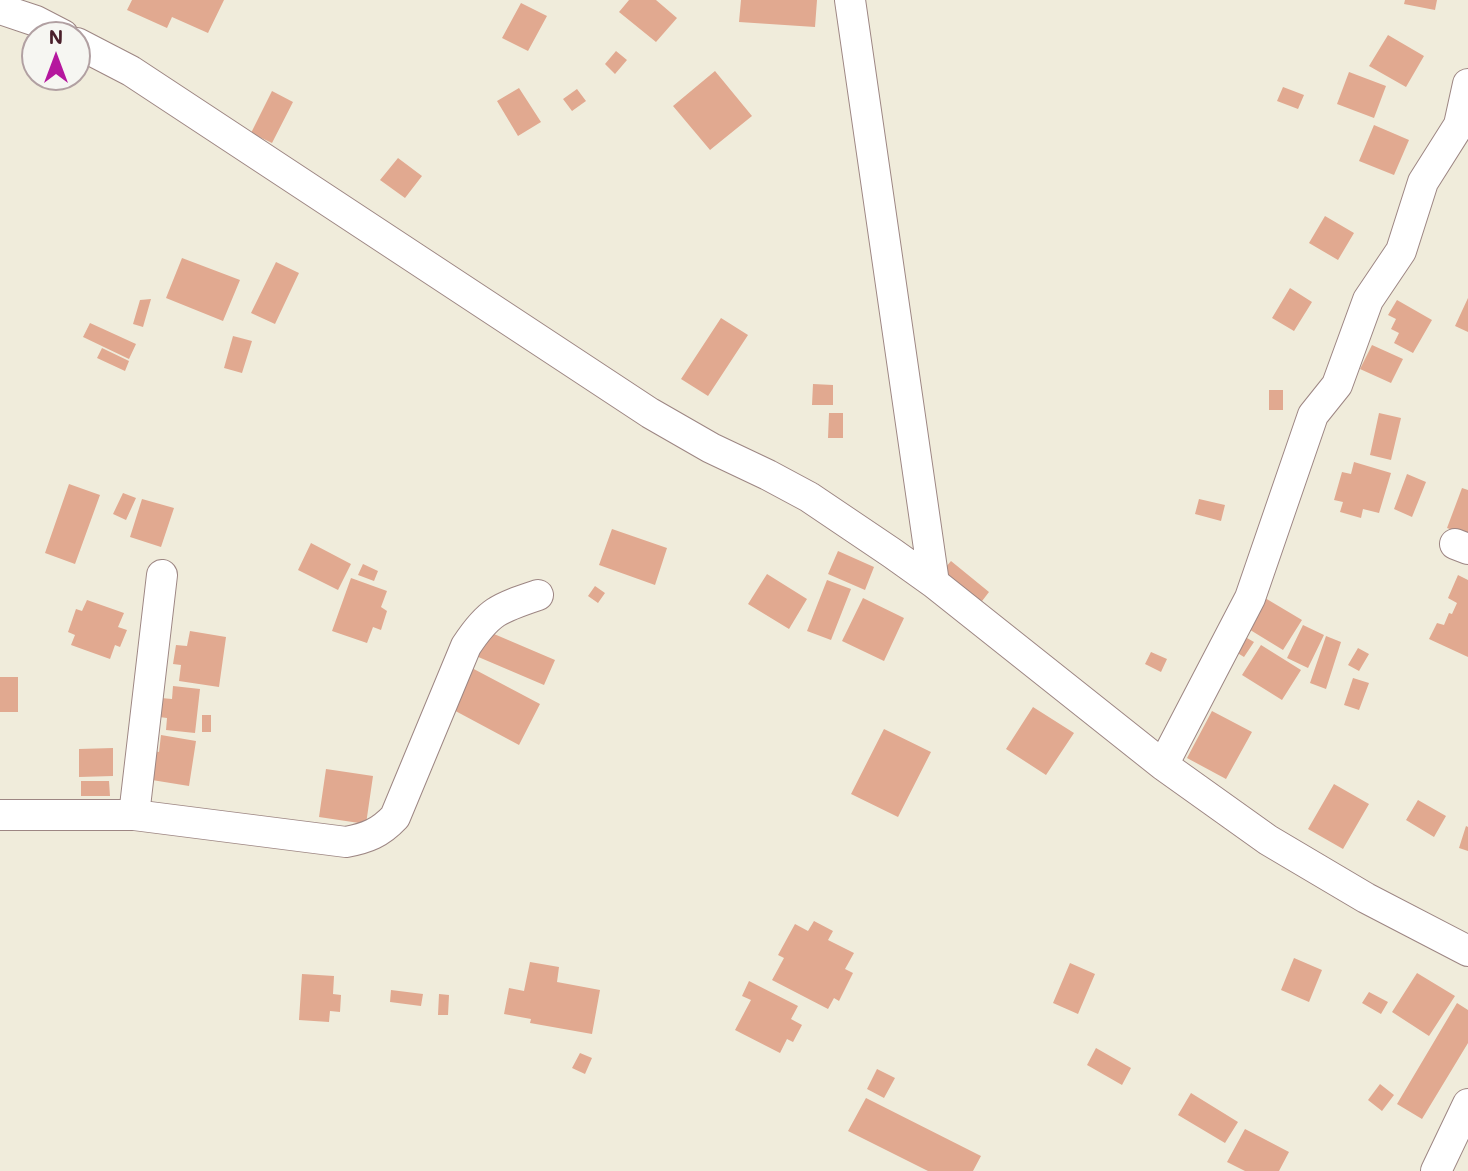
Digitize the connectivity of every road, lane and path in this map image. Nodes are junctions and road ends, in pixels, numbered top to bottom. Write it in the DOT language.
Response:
graph roads {
  1 [pos="850,0"];
  2 [pos="0,9"];
  3 [pos="36,21"];
  4 [pos="91,50"];
  5 [pos="1468,84"];
  6 [pos="162,575"];
  7 [pos="934,583"];
  8 [pos="538,595"];
  9 [pos="1163,765"];
  10 [pos="0,815"];
  11 [pos="134,815"];
  12 [pos="1468,951"];
  13 [pos="1468,1104"];
  14 [pos="1436,1171"];
  1 -- 7 [label="street"];
  2 -- 3 [label="street"];
  4 -- 7 [label="street"];
  5 -- 9 [label="street"];
  6 -- 11 [label="street"];
  7 -- 9 [label="street"];
  8 -- 11 [label="street"];
  9 -- 12 [label="street"];
  10 -- 11 [label="street"];
  13 -- 14 [label="street"];
}
